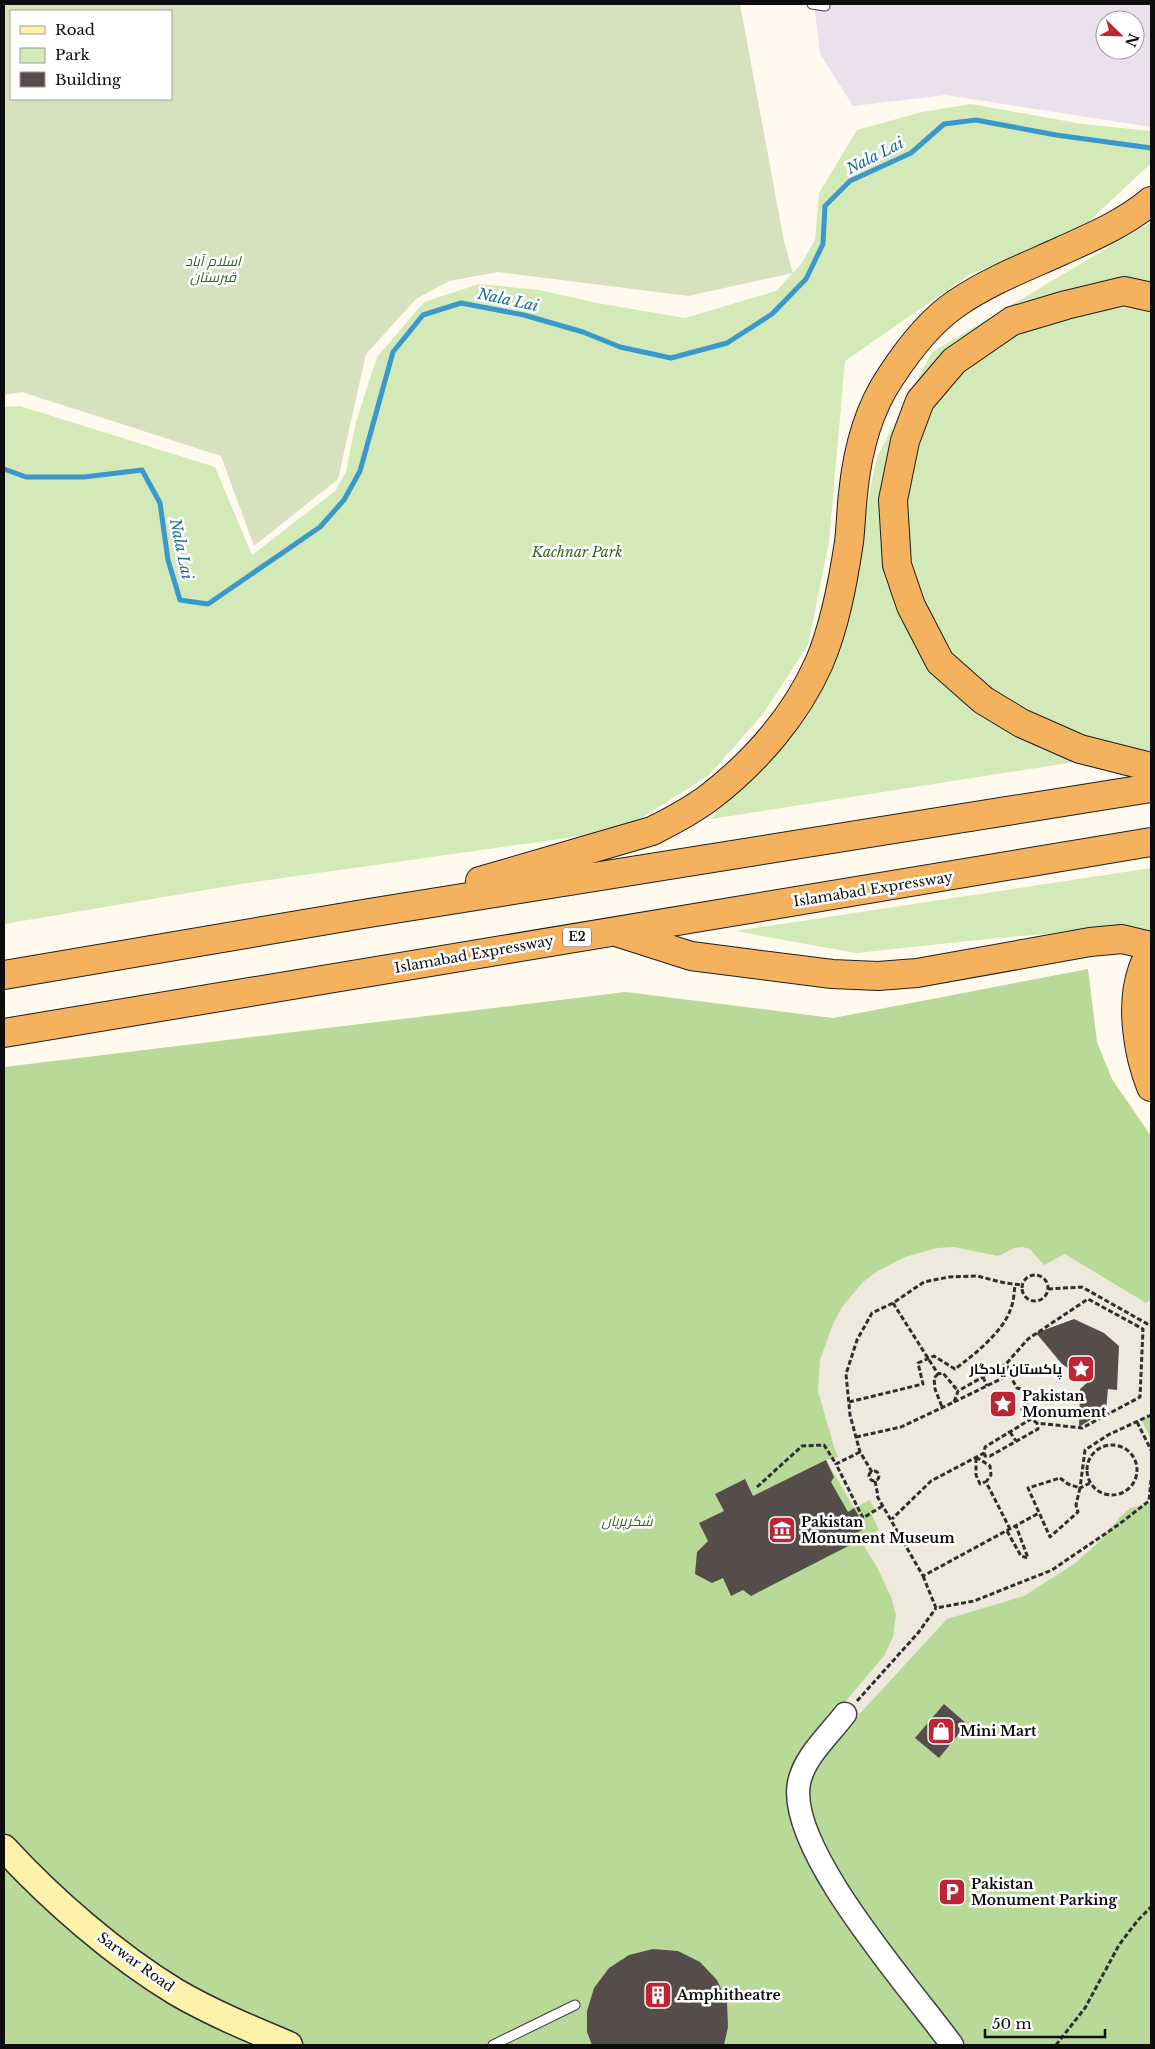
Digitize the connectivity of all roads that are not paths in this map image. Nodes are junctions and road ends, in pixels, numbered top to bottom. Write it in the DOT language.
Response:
graph roads {
  1 [pos="812,4"];
  2 [pos="825,6"];
  3 [pos="1151,201"];
  4 [pos="1151,297"];
  5 [pos="1151,767"];
  6 [pos="1151,788"];
  7 [pos="1151,842"];
  8 [pos="369,913"];
  9 [pos="613,931"];
  10 [pos="1151,946"];
  11 [pos="1151,950"];
  12 [pos="4,975"];
  13 [pos="4,1033"];
  14 [pos="1151,1087"];
  15 [pos="845,1714"];
  16 [pos="4,1848"];
  17 [pos="575,2005"];
  18 [pos="289,2045"];
  19 [pos="493,2045"];
  20 [pos="952,2045"];
  1 -- 2 [label="lane"];
  3 -- 8 [label="highway"];
  4 -- 5 [label="highway"];
  6 -- 8 [label="highway"];
  7 -- 9 [label="highway, Islamabad Expressway / E2"];
  8 -- 12 [label="highway"];
  9 -- 10 [label="highway"];
  9 -- 13 [label="highway, Islamabad Expressway / E2"];
  11 -- 14 [label="highway"];
  15 -- 20 [label="street"];
  16 -- 18 [label="main road, Sarwar Road"];
  17 -- 19 [label="lane"];
}
